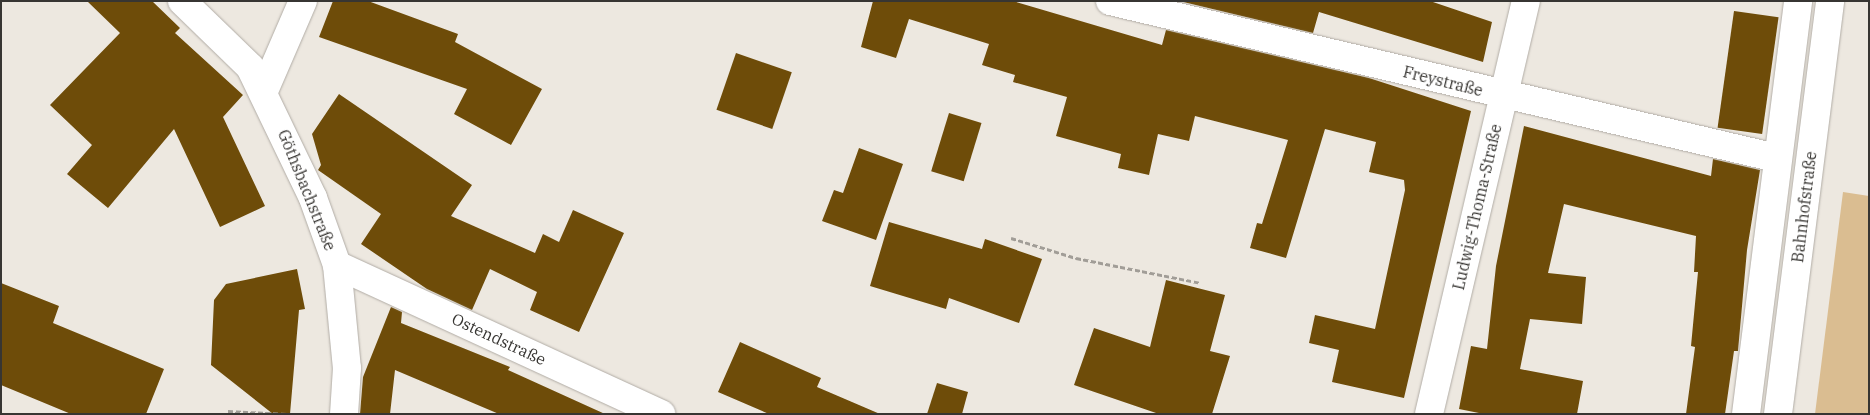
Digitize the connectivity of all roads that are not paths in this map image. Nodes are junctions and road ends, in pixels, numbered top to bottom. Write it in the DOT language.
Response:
graph roads {
  1 [pos="182,1"];
  2 [pos="303,1"];
  3 [pos="1110,1"];
  4 [pos="1526,1"];
  5 [pos="1798,1"];
  6 [pos="1830,1"];
  7 [pos="264,91"];
  8 [pos="1502,95"];
  9 [pos="1776,158"];
  10 [pos="337,265"];
  11 [pos="344,414"];
  12 [pos="661,414"];
  13 [pos="1430,414"];
  14 [pos="1746,414"];
  15 [pos="1778,414"];
  1 -- 7 [label="street, Göthsbachstraße"];
  2 -- 7 [label="street"];
  3 -- 8 [label="street, Freystraße"];
  4 -- 8 [label="street, Ludwig-Thoma-Straße"];
  5 -- 9 [label="street, Bahnhofstraße"];
  6 -- 15 [label="street, Bahnhofstraße"];
  7 -- 10 [label="street, Göthsbachstraße"];
  8 -- 9 [label="street, Freystraße"];
  8 -- 13 [label="street, Ludwig-Thoma-Straße"];
  9 -- 14 [label="street, Bahnhofstraße"];
  10 -- 11 [label="street, Göthsbachstraße"];
  10 -- 12 [label="street, Ostendstraße"];
}
